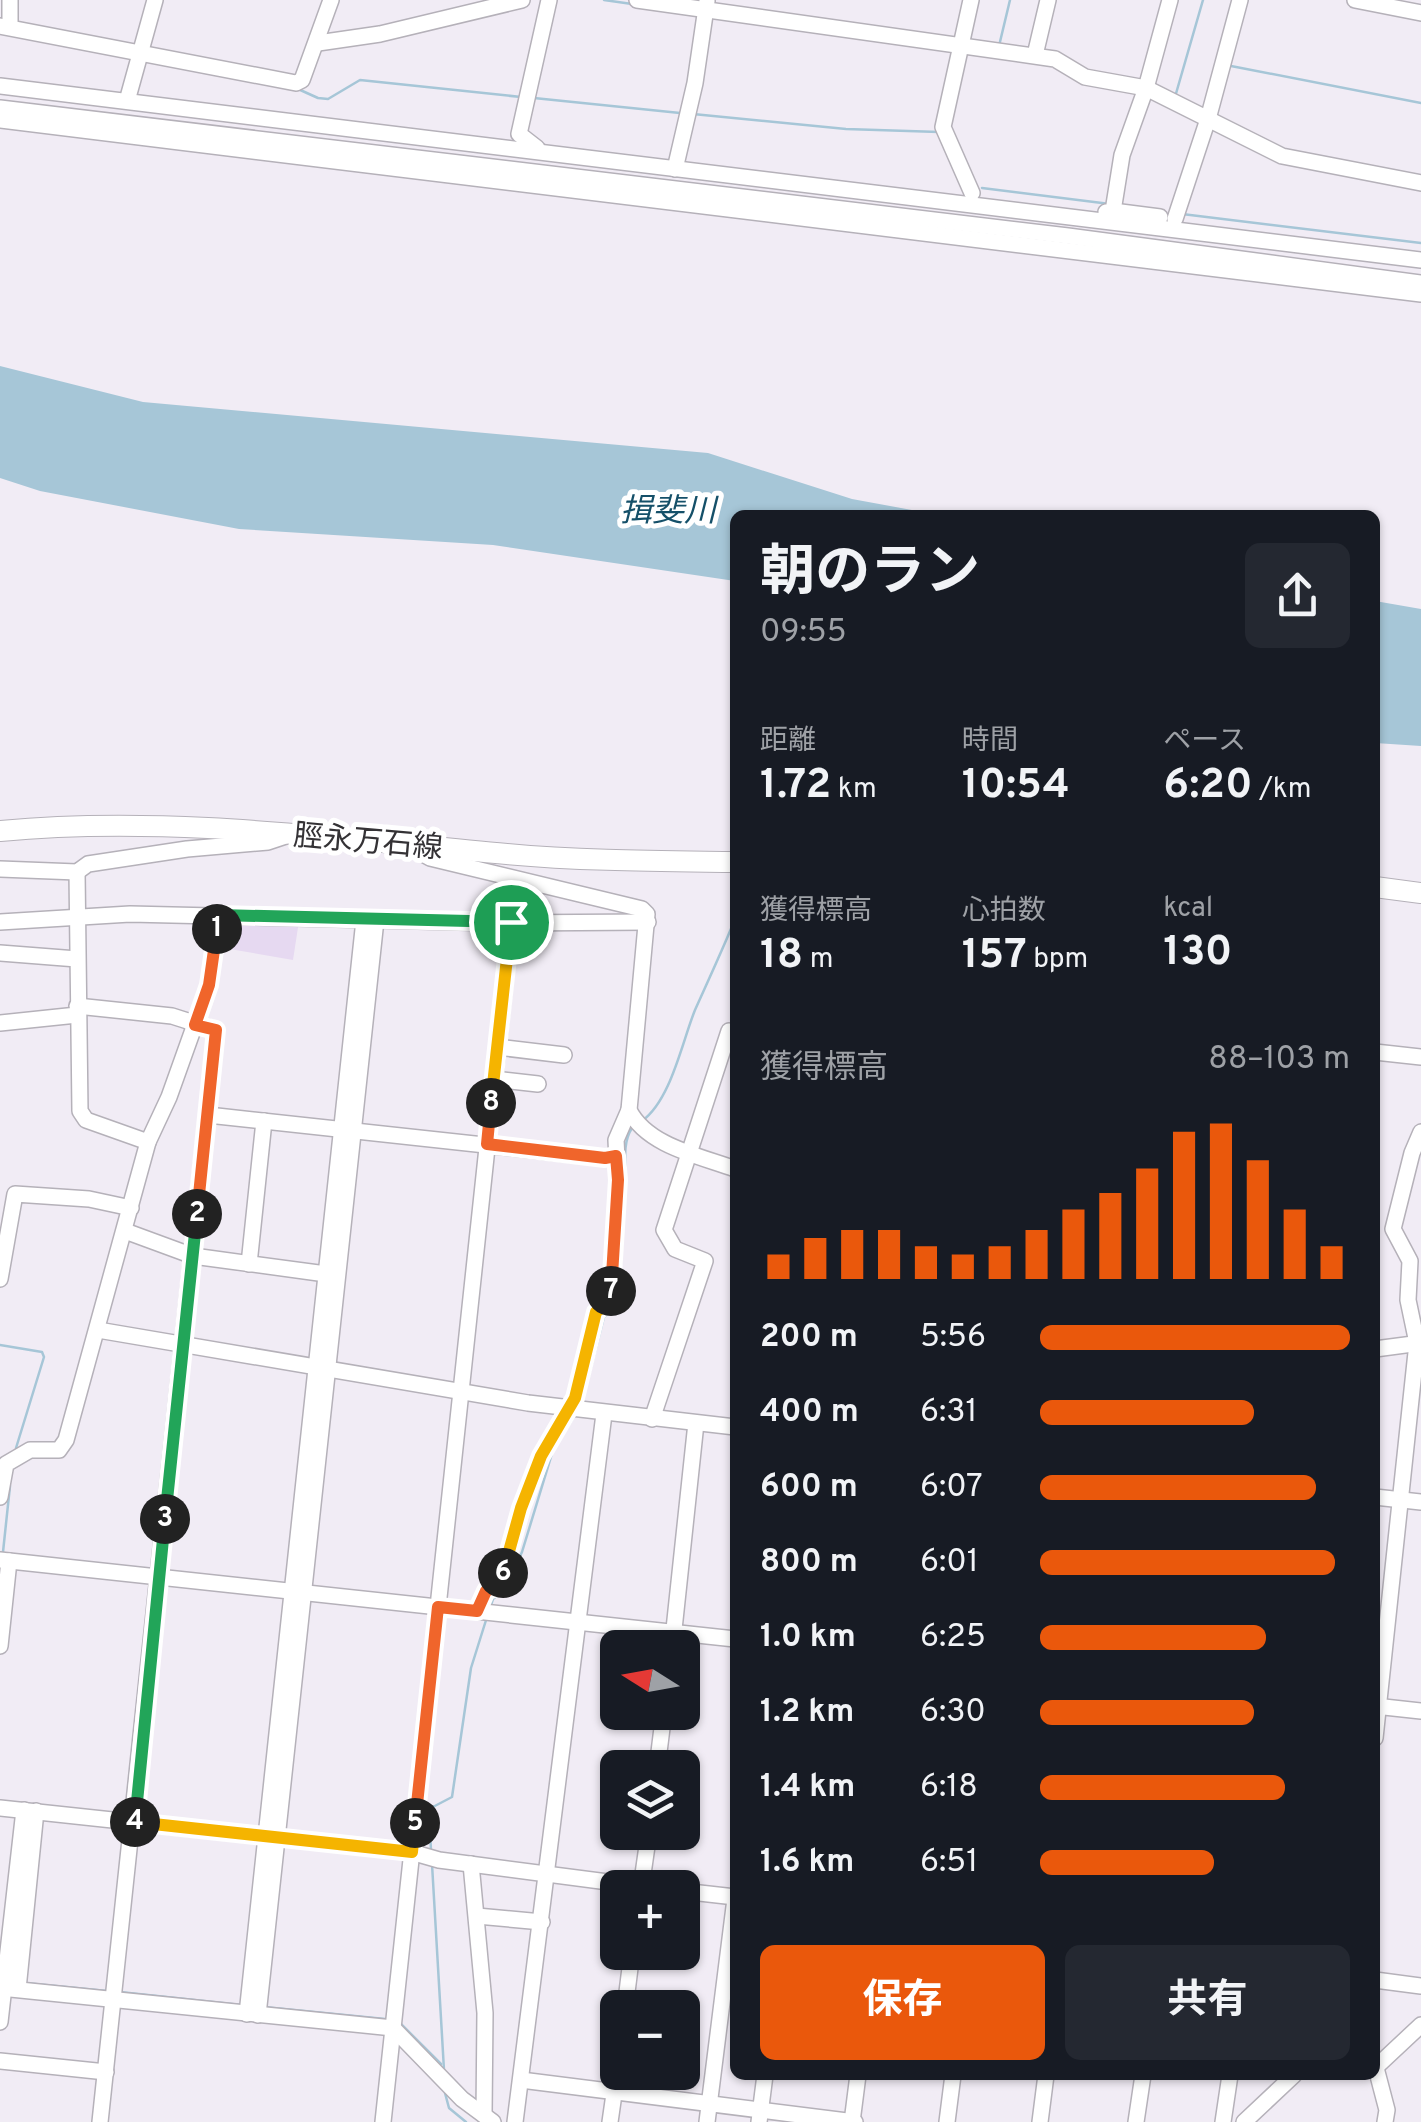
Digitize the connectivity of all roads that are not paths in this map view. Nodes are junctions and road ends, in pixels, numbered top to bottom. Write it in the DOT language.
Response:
graph roads {
  1 [pos="10,0"];
  2 [pos="156,0"];
  3 [pos="331,0"];
  4 [pos="522,0"];
  5 [pos="549,0"];
  6 [pos="637,0"];
  7 [pos="971,0"];
  8 [pos="1048,0"];
  9 [pos="1170,0"];
  10 [pos="1240,0"];
  11 [pos="1355,0"];
  12 [pos="706,5"];
  13 [pos="1421,13"];
  14 [pos="5,26"];
  15 [pos="318,44"];
  16 [pos="960,46"];
  17 [pos="138,54"];
  18 [pos="1036,55"];
  19 [pos="0,86"];
  20 [pos="1146,88"];
  21 [pos="127,101"];
  22 [pos="0,108"];
  23 [pos="1208,119"];
  24 [pos="0,120"];
  25 [pos="537,152"];
  26 [pos="675,169"];
  27 [pos="1421,183"];
  28 [pos="972,193"];
  29 [pos="924,198"];
  30 [pos="1017,210"];
  31 [pos="1113,211"];
  32 [pos="1067,216"];
  33 [pos="1175,219"];
  34 [pos="1248,239"];
  35 [pos="1421,260"];
  36 [pos="1371,276"];
  37 [pos="1421,283"];
  38 [pos="1421,294"];
  39 [pos="0,831"];
  40 [pos="293,833"];
  41 [pos="421,844"];
  42 [pos="730,862"];
  43 [pos="0,869"];
  44 [pos="78,872"];
  45 [pos="1380,888"];
  46 [pos="1421,893"];
  47 [pos="219,915"];
  48 [pos="76,917"];
  49 [pos="370,920"];
  50 [pos="0,922"];
  51 [pos="511,922"];
  52 [pos="648,922"];
  53 [pos="0,953"];
  54 [pos="76,960"];
  55 [pos="77,1011"];
  56 [pos="0,1022"];
  57 [pos="195,1025"];
  58 [pos="730,1031"];
  59 [pos="497,1048"];
  60 [pos="1380,1053"];
  61 [pos="564,1055"];
  62 [pos="1421,1057"];
  63 [pos="494,1079"];
  64 [pos="538,1084"];
  65 [pos="629,1110"];
  66 [pos="208,1115"];
  67 [pos="264,1121"];
  68 [pos="348,1129"];
  69 [pos="1421,1132"];
  70 [pos="148,1142"];
  71 [pos="487,1144"];
  72 [pos="687,1150"];
  73 [pos="616,1156"];
  74 [pos="730,1167"];
  75 [pos="8,1193"];
  76 [pos="131,1208"];
  77 [pos="125,1230"];
  78 [pos="1414,1251"];
  79 [pos="193,1256"];
  80 [pos="250,1264"];
  81 [pos="326,1274"];
  82 [pos="0,1279"];
  83 [pos="98,1330"];
  84 [pos="1419,1343"];
  85 [pos="183,1344"];
  86 [pos="1380,1348"];
  87 [pos="322,1369"];
  88 [pos="460,1390"];
  89 [pos="569,1408"];
  90 [pos="604,1414"];
  91 [pos="652,1419"];
  92 [pos="696,1423"];
  93 [pos="730,1426"];
  94 [pos="0,1447"];
  95 [pos="6,1464"];
  96 [pos="0,1497"];
  97 [pos="1380,1498"];
  98 [pos="1401,1500"];
  99 [pos="1421,1502"];
  100 [pos="4,1560"];
  101 [pos="159,1576"];
  102 [pos="299,1591"];
  103 [pos="438,1607"];
  104 [pos="477,1611"];
  105 [pos="580,1622"];
  106 [pos="621,1630"];
  107 [pos="674,1630"];
  108 [pos="730,1639"];
  109 [pos="700,1640"];
  110 [pos="0,1646"];
  111 [pos="1380,1680"];
  112 [pos="1380,1706"];
  113 [pos="1421,1711"];
  114 [pos="0,1808"];
  115 [pos="30,1811"];
  116 [pos="134,1822"];
  117 [pos="272,1837"];
  118 [pos="412,1852"];
  119 [pos="471,1864"];
  120 [pos="548,1874"];
  121 [pos="600,1881"];
  122 [pos="700,1893"];
  123 [pos="730,1897"];
  124 [pos="477,1916"];
  125 [pos="542,1922"];
  126 [pos="730,1938"];
  127 [pos="1380,1981"];
  128 [pos="1421,1986"];
  129 [pos="7,1988"];
  130 [pos="113,2000"];
  131 [pos="252,2015"];
  132 [pos="0,2022"];
  133 [pos="1421,2025"];
  134 [pos="393,2028"];
  135 [pos="0,2061"];
  136 [pos="1380,2064"];
  137 [pos="106,2072"];
  138 [pos="521,2080"];
  139 [pos="763,2080"];
  140 [pos="857,2080"];
  141 [pos="952,2080"];
  142 [pos="1045,2080"];
  143 [pos="1142,2080"];
  144 [pos="1229,2080"];
  145 [pos="1289,2080"];
  146 [pos="1379,2080"];
  147 [pos="614,2092"];
  148 [pos="709,2104"];
  149 [pos="759,2116"];
  150 [pos="488,2118"];
  151 [pos="100,2122"];
  152 [pos="383,2122"];
  153 [pos="516,2122"];
  154 [pos="610,2122"];
  155 [pos="708,2122"];
  156 [pos="853,2122"];
  157 [pos="946,2122"];
  158 [pos="1040,2122"];
  159 [pos="1136,2122"];
  160 [pos="1223,2122"];
  161 [pos="1244,2122"];
  162 [pos="1385,2122"];
  1 -- 14 [label="street"];
  2 -- 17 [label="street"];
  3 -- 15 [label="street"];
  4 -- 15 [label="street"];
  5 -- 25 [label="street"];
  6 -- 12 [label="street"];
  7 -- 16 [label="street"];
  8 -- 18 [label="street"];
  9 -- 20 [label="street"];
  10 -- 23 [label="street"];
  11 -- 13 [label="street"];
  12 -- 16 [label="street"];
  12 -- 26 [label="street"];
  14 -- 17 [label="street"];
  15 -- 17 [label="street"];
  16 -- 18 [label="street"];
  16 -- 28 [label="street"];
  17 -- 21 [label="street"];
  18 -- 20 [label="street"];
  19 -- 21 [label="street"];
  20 -- 23 [label="street"];
  20 -- 31 [label="street"];
  21 -- 25 [label="street"];
  22 -- 36 [label="street"];
  23 -- 27 [label="street"];
  23 -- 33 [label="street"];
  24 -- 38 [label="street"];
  25 -- 26 [label="street"];
  26 -- 29 [label="street"];
  28 -- 29 [label="street"];
  28 -- 30 [label="street"];
  29 -- 30 [label="street"];
  30 -- 32 [label="street"];
  31 -- 32 [label="street"];
  31 -- 33 [label="street"];
  32 -- 34 [label="street"];
  33 -- 34 [label="street"];
  34 -- 35 [label="street"];
  34 -- 36 [label="street"];
  36 -- 37 [label="street"];
  39 -- 40 [label="main road, 脛永万石線"];
  40 -- 41 [label="main road, 脛永万石線"];
  40 -- 44 [label="street"];
  41 -- 42 [label="main road, 脛永万石線"];
  41 -- 52 [label="street"];
  43 -- 44 [label="street"];
  44 -- 48 [label="street"];
  45 -- 46 [label="main road"];
  47 -- 48 [label="street"];
  47 -- 49 [label="street"];
  47 -- 57 [label="street"];
  48 -- 50 [label="street"];
  48 -- 54 [label="street"];
  49 -- 51 [label="street"];
  49 -- 68 [label="street"];
  51 -- 52 [label="street"];
  51 -- 59 [label="street"];
  52 -- 65 [label="street"];
  53 -- 54 [label="street"];
  54 -- 55 [label="street"];
  55 -- 56 [label="street"];
  55 -- 57 [label="street"];
  55 -- 70 [label="street"];
  57 -- 66 [label="street"];
  57 -- 70 [label="street"];
  58 -- 72 [label="street"];
  59 -- 61 [label="street"];
  59 -- 63 [label="street"];
  60 -- 62 [label="street"];
  63 -- 64 [label="street"];
  63 -- 71 [label="street"];
  65 -- 72 [label="street"];
  65 -- 73 [label="street"];
  66 -- 67 [label="street"];
  66 -- 79 [label="street"];
  67 -- 68 [label="street"];
  67 -- 80 [label="street"];
  68 -- 71 [label="street"];
  68 -- 81 [label="street"];
  68 -- 87 [label="street"];
  69 -- 78 [label="street"];
  70 -- 76 [label="street"];
  71 -- 73 [label="street"];
  71 -- 88 [label="street"];
  72 -- 74 [label="street"];
  72 -- 91 [label="street"];
  73 -- 89 [label="street"];
  75 -- 76 [label="street"];
  75 -- 82 [label="street"];
  76 -- 77 [label="street"];
  77 -- 79 [label="street"];
  77 -- 83 [label="street"];
  78 -- 84 [label="street"];
  79 -- 80 [label="street"];
  79 -- 85 [label="street"];
  80 -- 81 [label="street"];
  81 -- 87 [label="street"];
  83 -- 85 [label="street"];
  83 -- 95 [label="street"];
  84 -- 86 [label="street"];
  84 -- 98 [label="street"];
  85 -- 87 [label="street"];
  85 -- 101 [label="street"];
  87 -- 88 [label="street"];
  87 -- 102 [label="street"];
  88 -- 89 [label="street"];
  88 -- 103 [label="street"];
  89 -- 90 [label="street"];
  89 -- 104 [label="street"];
  90 -- 91 [label="street"];
  90 -- 105 [label="street"];
  91 -- 92 [label="street"];
  92 -- 93 [label="street"];
  92 -- 107 [label="street"];
  94 -- 95 [label="street"];
  95 -- 96 [label="street"];
  97 -- 98 [label="street"];
  98 -- 99 [label="street"];
  98 -- 111 [label="street"];
  100 -- 101 [label="street"];
  100 -- 110 [label="street"];
  101 -- 102 [label="street"];
  101 -- 116 [label="street"];
  102 -- 103 [label="street"];
  102 -- 117 [label="street"];
  103 -- 104 [label="street"];
  103 -- 118 [label="street"];
  104 -- 105 [label="street"];
  105 -- 106 [label="street"];
  105 -- 120 [label="street"];
  108 -- 109 [label="street"];
  112 -- 113 [label="street"];
  114 -- 115 [label="street"];
  115 -- 116 [label="street"];
  115 -- 129 [label="street"];
  116 -- 117 [label="street"];
  116 -- 130 [label="street"];
  117 -- 118 [label="street"];
  117 -- 131 [label="street"];
  118 -- 119 [label="street"];
  118 -- 134 [label="street"];
  119 -- 120 [label="street"];
  119 -- 124 [label="street"];
  120 -- 121 [label="street"];
  120 -- 125 [label="street"];
  122 -- 123 [label="street"];
  124 -- 125 [label="street"];
  124 -- 150 [label="street"];
  125 -- 138 [label="street"];
  126 -- 148 [label="street"];
  127 -- 128 [label="street"];
  129 -- 130 [label="street"];
  129 -- 132 [label="street"];
  130 -- 131 [label="street"];
  130 -- 137 [label="street"];
  131 -- 134 [label="street"];
  133 -- 136 [label="street"];
  134 -- 150 [label="street"];
  134 -- 152 [label="street"];
  135 -- 137 [label="street"];
  137 -- 151 [label="street"];
  138 -- 147 [label="street"];
  138 -- 153 [label="street"];
  139 -- 149 [label="street"];
  140 -- 156 [label="street"];
  141 -- 157 [label="street"];
  142 -- 158 [label="street"];
  143 -- 159 [label="street"];
  144 -- 160 [label="street"];
  145 -- 161 [label="street"];
  146 -- 162 [label="street"];
  147 -- 148 [label="street"];
  147 -- 154 [label="street"];
  148 -- 149 [label="street"];
  148 -- 155 [label="street"];
  149 -- 156 [label="street"];
}
